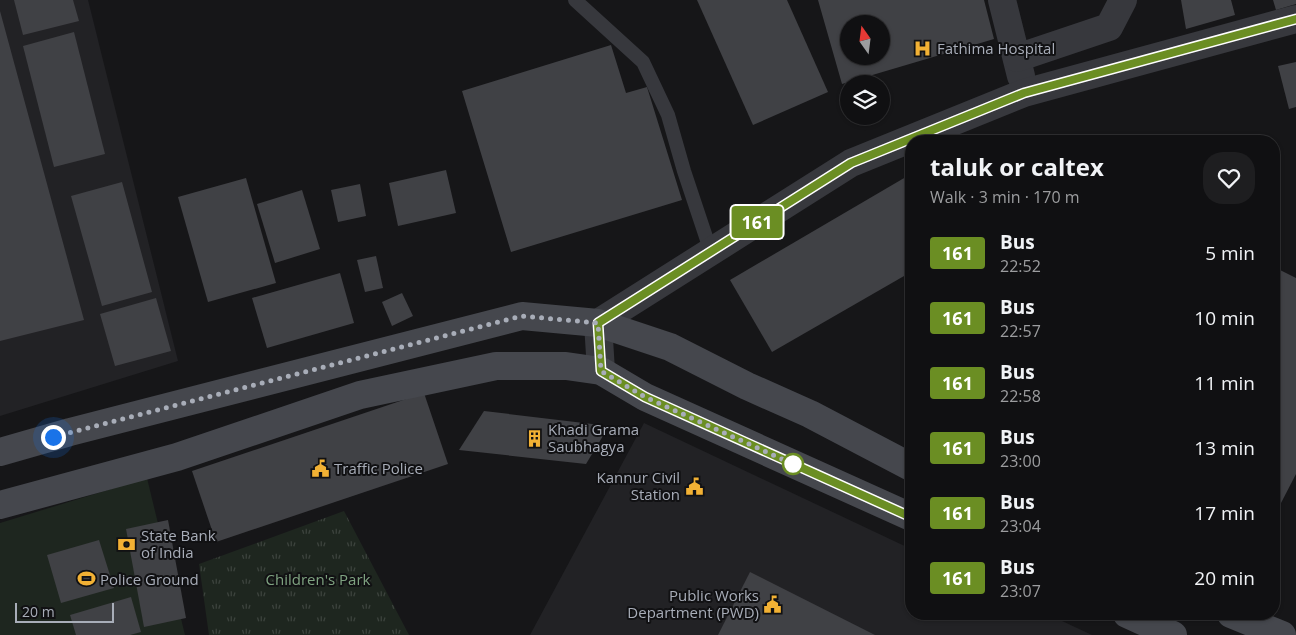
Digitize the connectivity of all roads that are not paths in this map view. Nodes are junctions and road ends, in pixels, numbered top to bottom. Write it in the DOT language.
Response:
graph roads {
  1 [pos="574,0"];
  2 [pos="1002,0"];
  3 [pos="1123,0"];
  4 [pos="1296,19"];
  5 [pos="1017,58"];
  6 [pos="1024,93"];
  7 [pos="920,135"];
  8 [pos="905,141"];
  9 [pos="711,252"];
  10 [pos="598,323"];
  11 [pos="601,371"];
  12 [pos="0,452"];
  13 [pos="905,464"];
  14 [pos="0,506"];
  15 [pos="905,514"];
  16 [pos="1140,620"];
  17 [pos="1246,620"];
  18 [pos="1173,635"];
  19 [pos="1285,635"];
  1 -- 9 [label="lane"];
  2 -- 5 [label="street"];
  3 -- 5 [label="street"];
  4 -- 6 [label="street"];
  5 -- 6 [label="street"];
  6 -- 7 [label="street"];
  8 -- 9 [label="street"];
  9 -- 10 [label="street"];
  10 -- 11 [label="street"];
  10 -- 12 [label="main road"];
  10 -- 13 [label="main road"];
  11 -- 14 [label="main road"];
  11 -- 15 [label="main road"];
  16 -- 18 [label="main road"];
  17 -- 19 [label="main road"];
}
